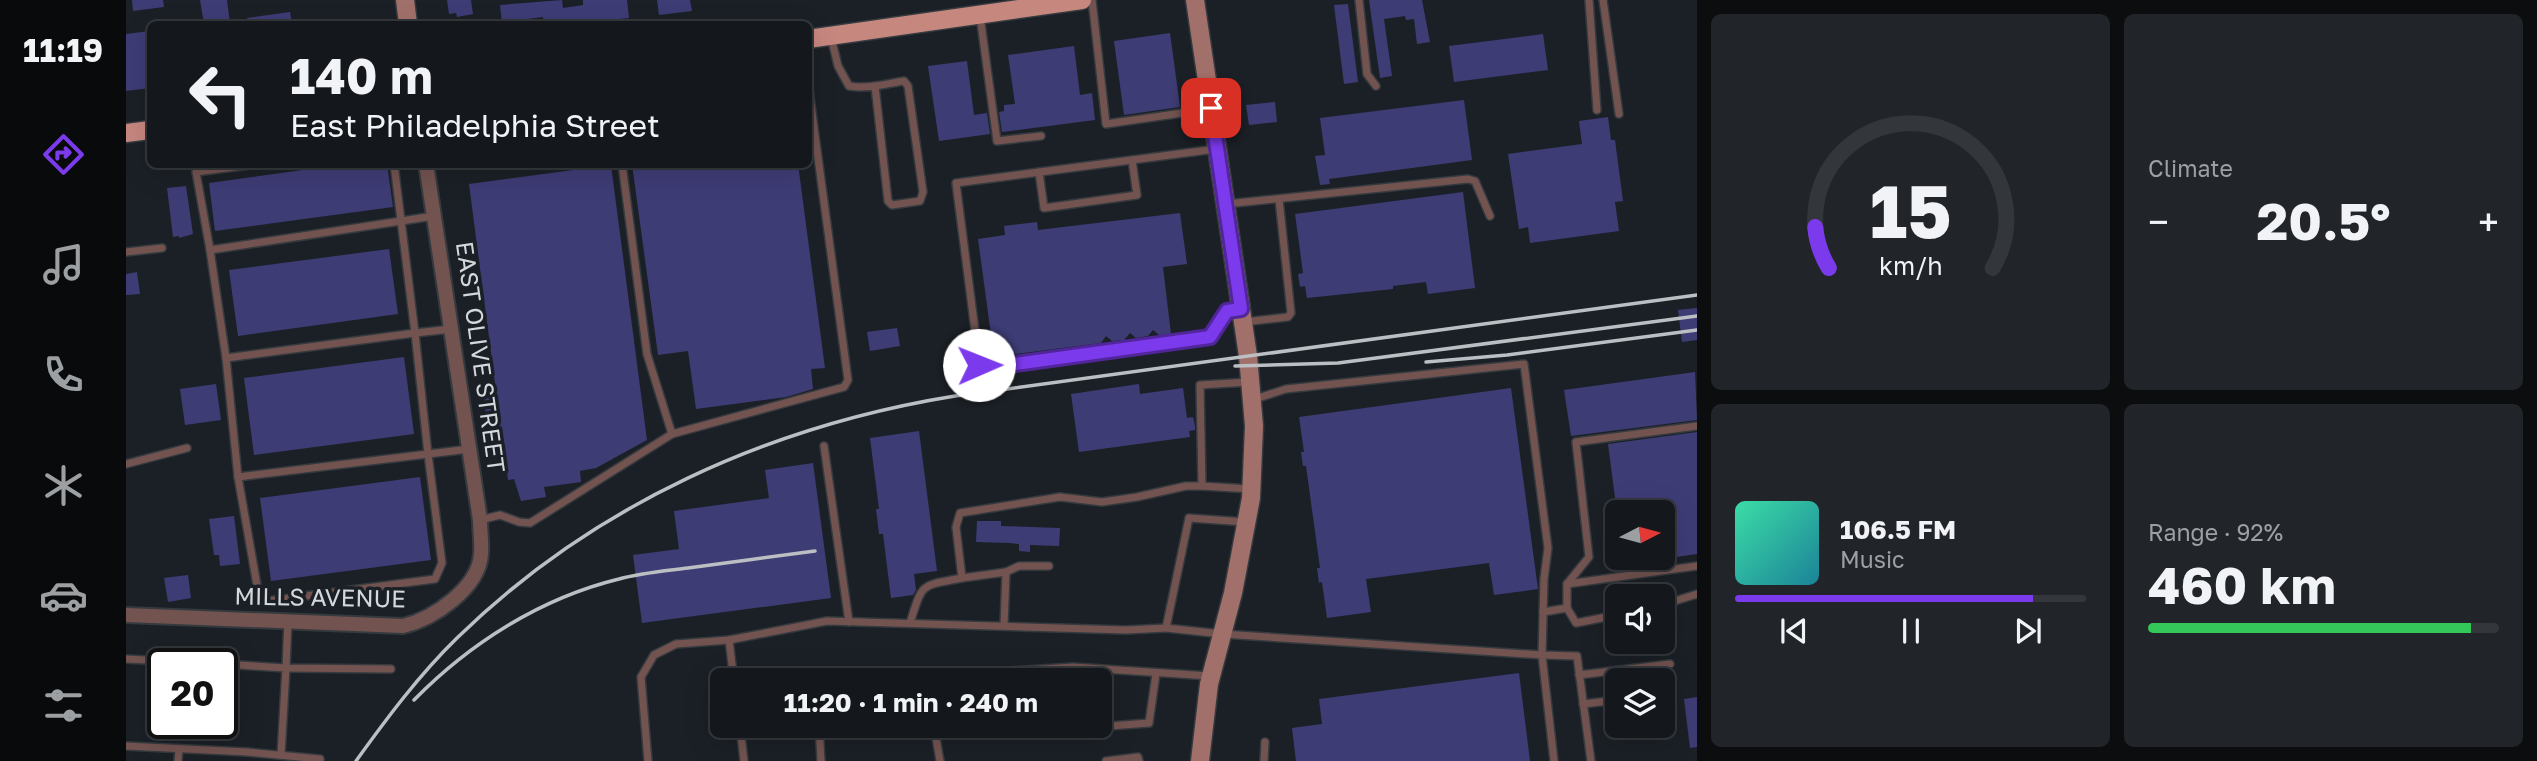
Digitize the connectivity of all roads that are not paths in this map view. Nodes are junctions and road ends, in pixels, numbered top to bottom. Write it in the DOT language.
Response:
graph roads {
  1 [pos="405,0"];
  2 [pos="1082,0"];
  3 [pos="1092,0"];
  4 [pos="1195,0"];
  5 [pos="1359,0"];
  6 [pos="1589,0"];
  7 [pos="1603,0"];
  8 [pos="979,8"];
  9 [pos="408,21"];
  10 [pos="831,36"];
  11 [pos="812,38"];
  12 [pos="875,86"];
  13 [pos="1376,86"];
  14 [pos="1211,108"];
  15 [pos="1597,110"];
  16 [pos="1619,114"];
  17 [pos="812,116"];
  18 [pos="147,130"];
  19 [pos="126,133"];
  20 [pos="1041,136"];
  21 [pos="1217,149"];
  22 [pos="1132,160"];
  23 [pos="226,168"];
  24 [pos="394,168"];
  25 [pos="427,168"];
  26 [pos="623,168"];
  27 [pos="1039,172"];
  28 [pos="1279,199"];
  29 [pos="1225,204"];
  30 [pos="435,216"];
  31 [pos="1490,216"];
  32 [pos="401,222"];
  33 [pos="162,248"];
  34 [pos="210,250"];
  35 [pos="126,252"];
  36 [pos="1242,315"];
  37 [pos="451,329"];
  38 [pos="415,333"];
  39 [pos="226,358"];
  40 [pos="1250,382"];
  41 [pos="1252,400"];
  42 [pos="1697,426"];
  43 [pos="672,434"];
  44 [pos="824,446"];
  45 [pos="187,448"];
  46 [pos="468,449"];
  47 [pos="428,454"];
  48 [pos="126,464"];
  49 [pos="239,477"];
  50 [pos="1202,486"];
  51 [pos="1252,489"];
  52 [pos="480,520"];
  53 [pos="1247,522"];
  54 [pos="482,556"];
  55 [pos="1049,566"];
  56 [pos="1697,566"];
  57 [pos="1006,572"];
  58 [pos="962,578"];
  59 [pos="1567,584"];
  60 [pos="1697,593"];
  61 [pos="1675,601"];
  62 [pos="1567,608"];
  63 [pos="1543,612"];
  64 [pos="126,615"];
  65 [pos="1605,617"];
  66 [pos="288,621"];
  67 [pos="849,622"];
  68 [pos="910,623"];
  69 [pos="1004,626"];
  70 [pos="1166,628"];
  71 [pos="1222,634"];
  72 [pos="729,640"];
  73 [pos="1542,655"];
  74 [pos="126,659"];
  75 [pos="147,660"];
  76 [pos="1670,664"];
  77 [pos="238,665"];
  78 [pos="286,668"];
  79 [pos="732,668"];
  80 [pos="1058,668"];
  81 [pos="1085,668"];
  82 [pos="391,669"];
  83 [pos="1112,670"];
  84 [pos="1156,674"];
  85 [pos="1579,675"];
  86 [pos="1211,676"];
  87 [pos="1605,701"];
  88 [pos="1583,704"];
  89 [pos="1112,726"];
  90 [pos="741,738"];
  91 [pos="820,738"];
  92 [pos="936,738"];
  93 [pos="1265,742"];
  94 [pos="126,746"];
  95 [pos="179,749"];
  96 [pos="281,755"];
  97 [pos="320,759"];
  98 [pos="178,761"];
  99 [pos="648,761"];
  100 [pos="744,761"];
  101 [pos="821,761"];
  102 [pos="940,761"];
  103 [pos="1106,761"];
  104 [pos="1139,761"];
  105 [pos="1200,761"];
  106 [pos="1264,761"];
  107 [pos="1554,761"];
  108 [pos="1591,761"];
  1 -- 9 [label="street"];
  2 -- 8 [label="main road"];
  3 -- 14 [label="lane"];
  4 -- 14 [label="street"];
  5 -- 13 [label="lane"];
  6 -- 15 [label="lane"];
  7 -- 16 [label="lane"];
  8 -- 10 [label="main road"];
  8 -- 20 [label="lane"];
  10 -- 11 [label="main road"];
  10 -- 12 [label="lane"];
  12 -- 12 [label="lane"];
  14 -- 21 [label="street"];
  17 -- 43 [label="lane"];
  18 -- 19 [label="main road"];
  21 -- 22 [label="lane"];
  21 -- 29 [label="street"];
  22 -- 27 [label="lane"];
  22 -- 27 [label="lane"];
  23 -- 34 [label="lane"];
  24 -- 32 [label="lane"];
  25 -- 30 [label="street, EAST OLIVE STREET"];
  26 -- 43 [label="lane"];
  27 -- 36 [label="lane"];
  28 -- 29 [label="lane"];
  28 -- 31 [label="lane"];
  28 -- 36 [label="lane"];
  29 -- 36 [label="street"];
  30 -- 32 [label="lane"];
  30 -- 37 [label="street, EAST OLIVE STREET"];
  32 -- 34 [label="lane"];
  32 -- 38 [label="lane"];
  33 -- 35 [label="lane"];
  34 -- 39 [label="lane"];
  36 -- 40 [label="street"];
  37 -- 38 [label="lane"];
  37 -- 46 [label="street, EAST OLIVE STREET"];
  38 -- 39 [label="lane"];
  38 -- 47 [label="lane"];
  39 -- 49 [label="lane"];
  40 -- 41 [label="street"];
  40 -- 50 [label="lane"];
  41 -- 51 [label="street"];
  41 -- 63 [label="lane"];
  42 -- 59 [label="lane"];
  43 -- 52 [label="lane"];
  44 -- 67 [label="lane"];
  45 -- 48 [label="lane"];
  46 -- 47 [label="lane"];
  46 -- 52 [label="street, EAST OLIVE STREET"];
  47 -- 49 [label="lane"];
  47 -- 49 [label="lane"];
  50 -- 51 [label="lane"];
  50 -- 58 [label="lane"];
  51 -- 53 [label="street"];
  52 -- 54 [label="street, EAST OLIVE STREET"];
  53 -- 70 [label="lane"];
  53 -- 71 [label="street"];
  54 -- 66 [label="street, MILLS AVENUE"];
  55 -- 57 [label="lane"];
  56 -- 59 [label="lane"];
  57 -- 58 [label="lane"];
  57 -- 69 [label="lane"];
  58 -- 68 [label="lane"];
  59 -- 62 [label="lane"];
  60 -- 61 [label="lane"];
  62 -- 63 [label="lane"];
  62 -- 65 [label="lane"];
  63 -- 73 [label="lane"];
  64 -- 66 [label="street, MILLS AVENUE"];
  66 -- 78 [label="lane"];
  67 -- 68 [label="lane"];
  67 -- 72 [label="lane"];
  68 -- 69 [label="lane"];
  69 -- 70 [label="lane"];
  70 -- 71 [label="lane"];
  71 -- 73 [label="lane"];
  71 -- 86 [label="street"];
  72 -- 79 [label="lane"];
  72 -- 99 [label="lane"];
  73 -- 85 [label="lane"];
  73 -- 107 [label="lane"];
  74 -- 75 [label="lane"];
  76 -- 85 [label="lane"];
  77 -- 78 [label="lane"];
  78 -- 82 [label="lane"];
  78 -- 96 [label="lane"];
  80 -- 81 [label="lane"];
  83 -- 84 [label="lane"];
  84 -- 86 [label="lane"];
  84 -- 89 [label="lane"];
  85 -- 88 [label="lane"];
  86 -- 105 [label="street"];
  87 -- 88 [label="lane"];
  88 -- 108 [label="lane"];
  90 -- 100 [label="lane"];
  91 -- 101 [label="lane"];
  92 -- 102 [label="lane"];
  93 -- 106 [label="lane"];
  94 -- 95 [label="lane"];
  95 -- 96 [label="lane"];
  95 -- 98 [label="lane"];
  96 -- 97 [label="lane"];
  103 -- 104 [label="lane"];
}
